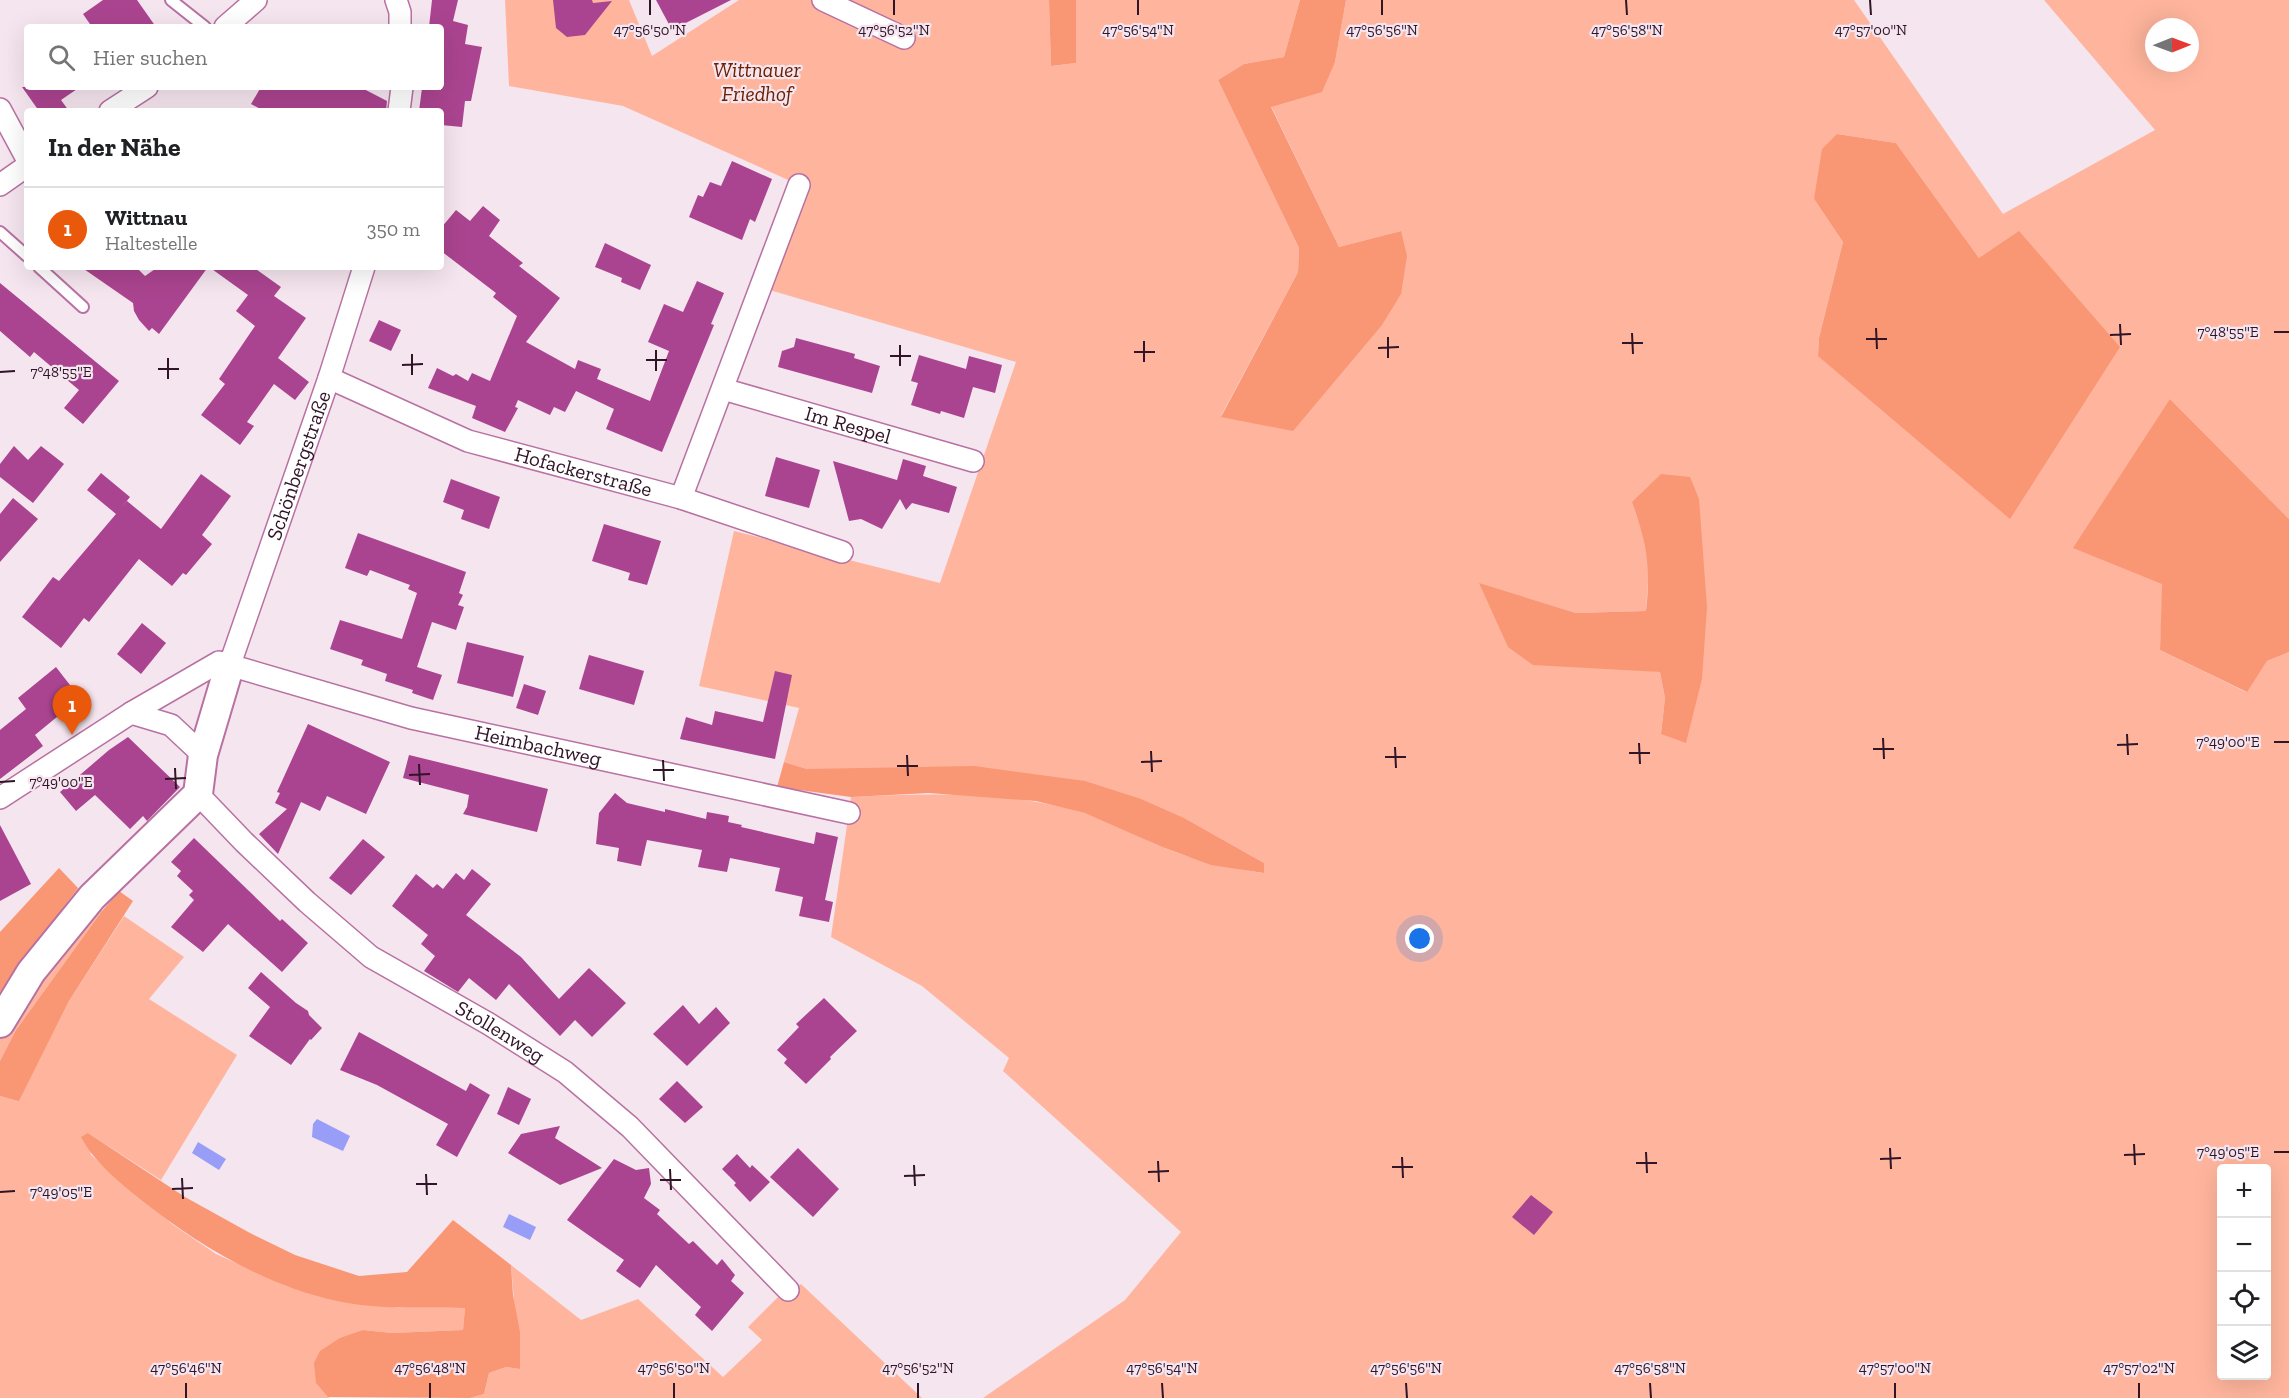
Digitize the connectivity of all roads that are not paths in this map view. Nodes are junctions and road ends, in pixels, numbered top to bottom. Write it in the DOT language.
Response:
graph roads {
  1 [pos="171,0"];
  2 [pos="256,0"];
  3 [pos="396,0"];
  4 [pos="823,0"];
  5 [pos="201,24"];
  6 [pos="228,24"];
  7 [pos="400,24"];
  8 [pos="904,38"];
  9 [pos="142,90"];
  10 [pos="402,90"];
  11 [pos="115,108"];
  12 [pos="399,108"];
  13 [pos="0,109"];
  14 [pos="24,153"];
  15 [pos="24,168"];
  16 [pos="799,184"];
  17 [pos="0,185"];
  18 [pos="0,232"];
  19 [pos="24,253"];
  20 [pos="42,270"];
  21 [pos="363,270"];
  22 [pos="83,307"];
  23 [pos="329,378"];
  24 [pos="723,389"];
  25 [pos="973,461"];
  26 [pos="681,498"];
  27 [pos="842,552"];
  28 [pos="230,664"];
  29 [pos="131,713"];
  30 [pos="202,755"];
  31 [pos="198,794"];
  32 [pos="0,798"];
  33 [pos="849,813"];
  34 [pos="0,1023"];
  35 [pos="788,1290"];
  1 -- 5 [label="lane"];
  2 -- 6 [label="street"];
  3 -- 7 [label="street"];
  4 -- 8 [label="street"];
  9 -- 11 [label="street"];
  10 -- 12 [label="street"];
  13 -- 14 [label="street"];
  15 -- 17 [label="street"];
  16 -- 24 [label="street"];
  18 -- 19 [label="lane"];
  20 -- 22 [label="lane"];
  21 -- 23 [label="street, Schönbergstraße"];
  23 -- 26 [label="street, Hofackerstraße"];
  23 -- 28 [label="street, Schönbergstraße"];
  24 -- 25 [label="street, Im Respel"];
  24 -- 26 [label="street"];
  26 -- 27 [label="street, Hofackerstraße"];
  28 -- 29 [label="street"];
  28 -- 30 [label="street"];
  28 -- 33 [label="street, Heimbachweg"];
  29 -- 30 [label="street"];
  29 -- 32 [label="street"];
  30 -- 31 [label="street"];
  31 -- 34 [label="street"];
  31 -- 35 [label="street, Stollenweg"];
}
